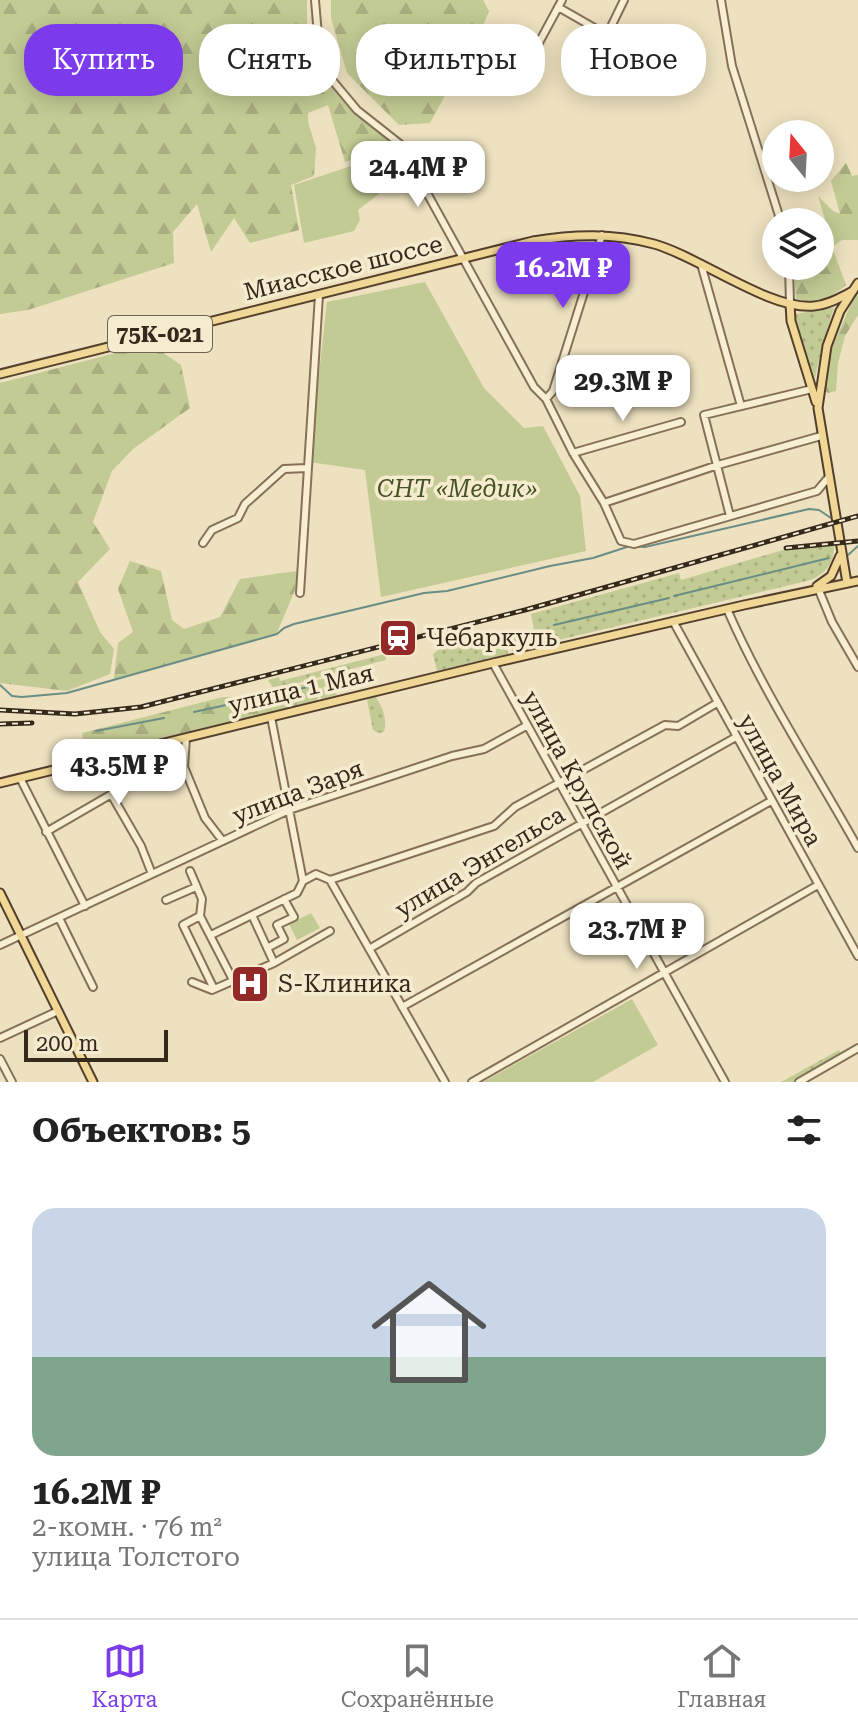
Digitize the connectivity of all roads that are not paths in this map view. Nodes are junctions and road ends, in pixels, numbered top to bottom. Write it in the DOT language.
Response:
graph roads {
  1 [pos="315,0"];
  2 [pos="624,0"];
  3 [pos="721,0"];
  4 [pos="560,4"];
  5 [pos="545,32"];
  6 [pos="777,208"];
  7 [pos="602,235"];
  8 [pos="462,259"];
  9 [pos="701,264"];
  10 [pos="789,280"];
  11 [pos="856,287"];
  12 [pos="319,295"];
  13 [pos="790,304"];
  14 [pos="0,374"];
  15 [pos="812,389"];
  16 [pos="546,399"];
  17 [pos="741,406"];
  18 [pos="818,408"];
  19 [pos="681,422"];
  20 [pos="821,436"];
  21 [pos="573,453"];
  22 [pos="718,465"];
  23 [pos="307,468"];
  24 [pos="828,478"];
  25 [pos="604,503"];
  26 [pos="730,516"];
  27 [pos="203,543"];
  28 [pos="840,569"];
  29 [pos="858,579"];
  30 [pos="842,584"];
  31 [pos="814,589"];
  32 [pos="300,593"];
  33 [pos="727,609"];
  34 [pos="673,621"];
  35 [pos="493,663"];
  36 [pos="858,667"];
  37 [pos="717,703"];
  38 [pos="271,717"];
  39 [pos="526,726"];
  40 [pos="736,737"];
  41 [pos="186,738"];
  42 [pos="184,767"];
  43 [pos="20,778"];
  44 [pos="0,783"];
  45 [pos="558,783"];
  46 [pos="111,794"];
  47 [pos="771,801"];
  48 [pos="289,810"];
  49 [pos="580,823"];
  50 [pos="46,832"];
  51 [pos="222,840"];
  52 [pos="858,848"];
  53 [pos="190,871"];
  54 [pos="152,874"];
  55 [pos="330,880"];
  56 [pos="303,881"];
  57 [pos="818,885"];
  58 [pos="196,887"];
  59 [pos="616,887"];
  60 [pos="0,893"];
  61 [pos="284,899"];
  62 [pos="166,900"];
  63 [pos="85,906"];
  64 [pos="252,915"];
  65 [pos="200,916"];
  66 [pos="59,918"];
  67 [pos="330,931"];
  68 [pos="211,935"];
  69 [pos="21,936"];
  70 [pos="0,945"];
  71 [pos="267,948"];
  72 [pos="369,949"];
  73 [pos="858,956"];
  74 [pos="274,963"];
  75 [pos="664,973"];
  76 [pos="233,980"];
  77 [pos="192,982"];
  78 [pos="93,987"];
  79 [pos="214,989"];
  80 [pos="402,1007"];
  81 [pos="58,1011"];
  82 [pos="0,1038"];
  83 [pos="858,1048"];
  84 [pos="0,1059"];
  85 [pos="12,1082"];
  86 [pos="93,1082"];
  87 [pos="445,1082"];
  88 [pos="472,1082"];
  89 [pos="725,1082"];
  90 [pos="799,1082"];
  1 -- 8 [label="street"];
  2 -- 4 [label="street"];
  3 -- 6 [label="street"];
  4 -- 5 [label="street"];
  7 -- 8 [label="main road, 75К-021"];
  7 -- 9 [label="main road, 75К-021"];
  7 -- 16 [label="street"];
  8 -- 12 [label="main road, Миасское шоссе / 75К-021"];
  8 -- 16 [label="street"];
  9 -- 13 [label="main road, 75К-021"];
  9 -- 17 [label="street"];
  10 -- 13 [label="street"];
  11 -- 13 [label="main road, 75К-021"];
  11 -- 18 [label="main road"];
  12 -- 14 [label="main road, Миасское шоссе / 75К-021"];
  12 -- 23 [label="street"];
  13 -- 15 [label="main road"];
  15 -- 17 [label="street"];
  15 -- 18 [label="main road"];
  16 -- 21 [label="street"];
  17 -- 22 [label="street"];
  18 -- 20 [label="main road"];
  19 -- 21 [label="street"];
  20 -- 22 [label="street"];
  20 -- 24 [label="main road"];
  21 -- 25 [label="street"];
  22 -- 25 [label="street"];
  22 -- 26 [label="street"];
  23 -- 27 [label="street"];
  23 -- 32 [label="street"];
  24 -- 26 [label="street"];
  24 -- 28 [label="main road"];
  25 -- 26 [label="street"];
  28 -- 29 [label="main road"];
  28 -- 30 [label="main road"];
  28 -- 31 [label="main road"];
  29 -- 30 [label="main road, улица 1 Мая"];
  30 -- 31 [label="main road, улица 1 Мая"];
  31 -- 33 [label="main road, улица 1 Мая"];
  31 -- 36 [label="street"];
  33 -- 34 [label="main road, улица 1 Мая"];
  33 -- 52 [label="street"];
  34 -- 35 [label="main road, улица 1 Мая"];
  34 -- 37 [label="street, улица Мира"];
  35 -- 38 [label="main road, улица 1 Мая"];
  35 -- 39 [label="street, улица Крупской"];
  37 -- 40 [label="street, улица Мира"];
  37 -- 45 [label="street"];
  38 -- 41 [label="main road, улица 1 Мая"];
  38 -- 48 [label="street"];
  39 -- 45 [label="street, улица Крупской"];
  39 -- 48 [label="street, улица Заря"];
  40 -- 47 [label="street, улица Мира"];
  40 -- 49 [label="street, улица Энгельса"];
  41 -- 42 [label="street"];
  41 -- 43 [label="main road, улица 1 Мая"];
  42 -- 46 [label="street"];
  42 -- 51 [label="street"];
  43 -- 44 [label="main road, улица 1 Мая"];
  43 -- 50 [label="street"];
  45 -- 49 [label="street, улица Крупской"];
  45 -- 55 [label="street"];
  46 -- 50 [label="street"];
  46 -- 54 [label="street"];
  47 -- 57 [label="street, улица Мира"];
  47 -- 59 [label="street"];
  48 -- 51 [label="street, улица Заря"];
  48 -- 56 [label="street"];
  49 -- 59 [label="street, улица Крупской"];
  49 -- 72 [label="street, улица Энгельса"];
  50 -- 63 [label="street"];
  51 -- 54 [label="street, улица Заря"];
  53 -- 58 [label="street"];
  54 -- 63 [label="street, улица Заря"];
  55 -- 56 [label="street"];
  55 -- 72 [label="street"];
  56 -- 61 [label="street"];
  57 -- 73 [label="street, улица Мира"];
  57 -- 75 [label="street"];
  58 -- 62 [label="street"];
  58 -- 65 [label="street"];
  59 -- 75 [label="street, улица Крупской"];
  59 -- 80 [label="street"];
  60 -- 69 [label="main road"];
  61 -- 64 [label="street"];
  61 -- 71 [label="street"];
  63 -- 66 [label="street, улица Заря"];
  64 -- 68 [label="street"];
  64 -- 71 [label="street"];
  65 -- 68 [label="street"];
  65 -- 79 [label="street"];
  66 -- 69 [label="street, улица Заря"];
  66 -- 78 [label="street"];
  67 -- 74 [label="street"];
  68 -- 76 [label="street"];
  69 -- 70 [label="street, улица Заря"];
  69 -- 81 [label="main road"];
  71 -- 74 [label="street"];
  72 -- 80 [label="street"];
  74 -- 76 [label="street"];
  75 -- 88 [label="street"];
  75 -- 89 [label="street, улица Крупской"];
  76 -- 79 [label="street"];
  77 -- 79 [label="street"];
  80 -- 87 [label="street"];
  81 -- 82 [label="street"];
  81 -- 86 [label="main road"];
  83 -- 90 [label="street"];
  84 -- 85 [label="street"];
}
